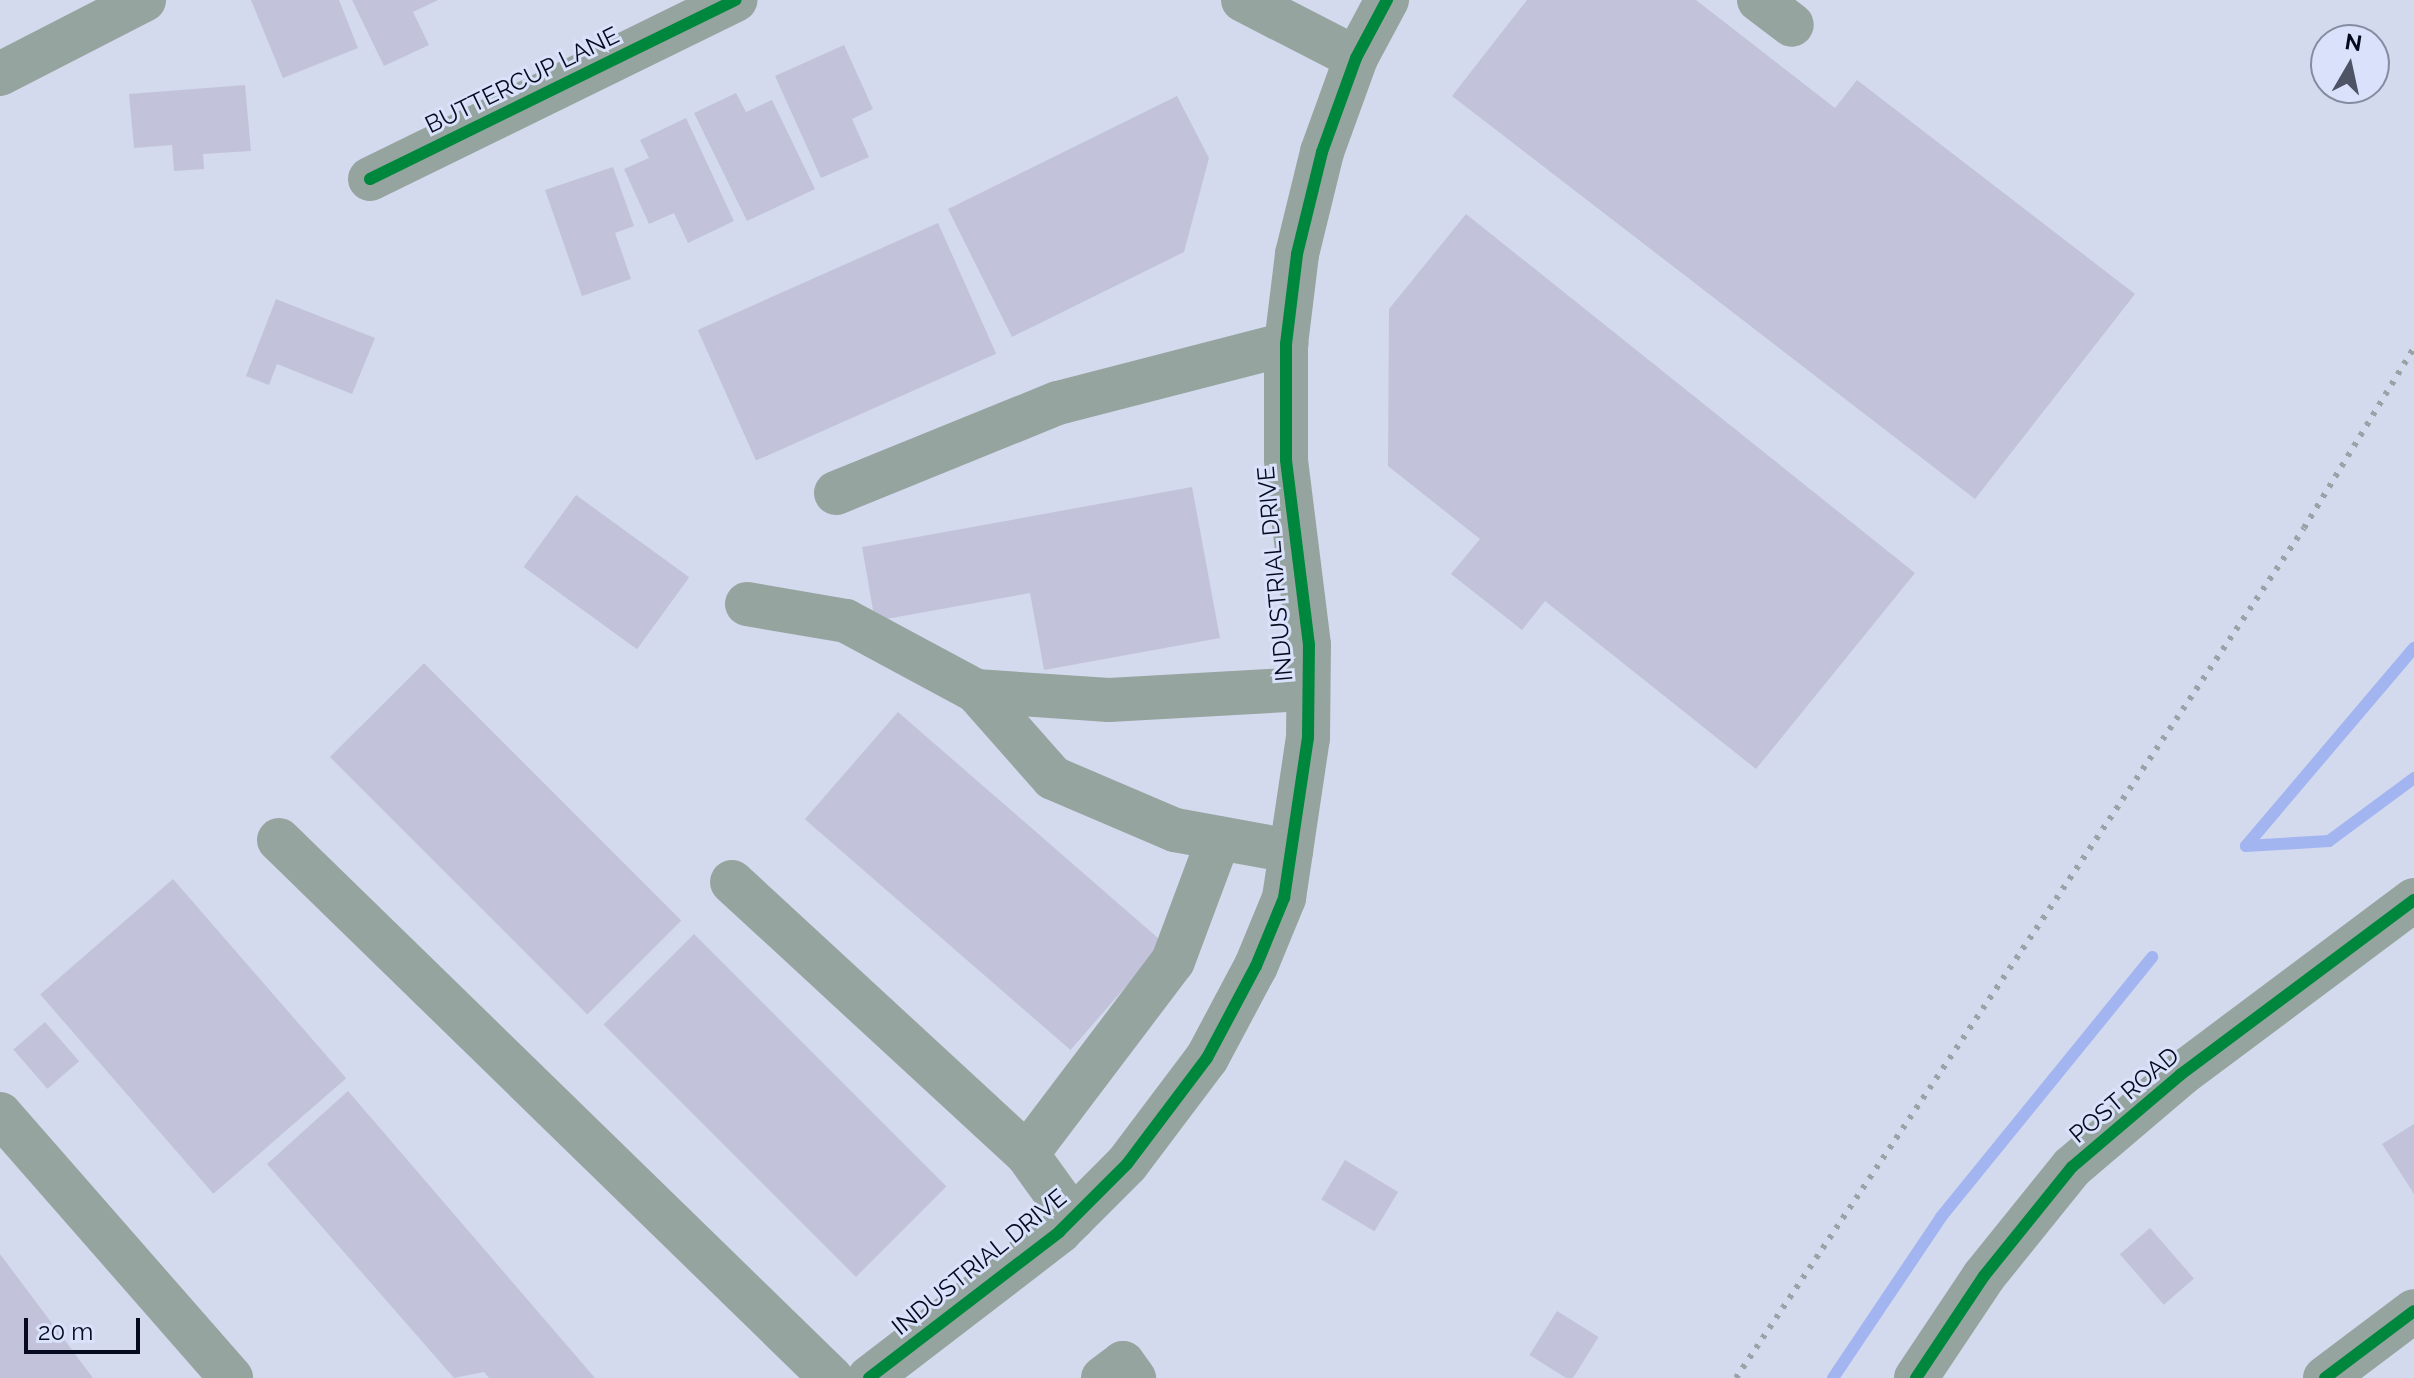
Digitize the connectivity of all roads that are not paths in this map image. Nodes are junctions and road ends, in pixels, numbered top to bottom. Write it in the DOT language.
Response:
graph roads {
  1 [pos="144,0"];
  2 [pos="736,0"];
  3 [pos="1243,0"];
  4 [pos="1387,0"];
  5 [pos="1356,58"];
  6 [pos="0,74"];
  7 [pos="370,179"];
  8 [pos="1286,344"];
  9 [pos="836,493"];
  10 [pos="747,604"];
  11 [pos="1308,689"];
  12 [pos="976,691"];
  13 [pos="1219,838"];
  14 [pos="279,840"];
  15 [pos="1291,851"];
  16 [pos="732,882"];
  17 [pos="2414,900"];
  18 [pos="0,1114"];
  19 [pos="1027,1154"];
  20 [pos="1073,1218"];
  21 [pos="2414,1311"];
  22 [pos="231,1378"];
  23 [pos="831,1378"];
  24 [pos="869,1378"];
  25 [pos="1103,1378"];
  26 [pos="1134,1378"];
  27 [pos="1916,1378"];
  28 [pos="2325,1378"];
  1 -- 6 [label="street"];
  2 -- 7 [label="street, BUTTERCUP LANE"];
  3 -- 5 [label="street"];
  4 -- 5 [label="street, INDUSTRIAL DRIVE"];
  5 -- 8 [label="street, INDUSTRIAL DRIVE"];
  8 -- 9 [label="street"];
  8 -- 11 [label="street, INDUSTRIAL DRIVE"];
  10 -- 12 [label="street"];
  11 -- 12 [label="street"];
  11 -- 15 [label="street, INDUSTRIAL DRIVE"];
  12 -- 13 [label="street"];
  13 -- 15 [label="street"];
  13 -- 19 [label="street"];
  14 -- 23 [label="street"];
  15 -- 20 [label="street, INDUSTRIAL DRIVE"];
  16 -- 19 [label="street"];
  17 -- 27 [label="street, POST ROAD"];
  18 -- 22 [label="street"];
  19 -- 20 [label="street"];
  20 -- 24 [label="street, INDUSTRIAL DRIVE"];
  21 -- 28 [label="street"];
  25 -- 26 [label="street"];
}
